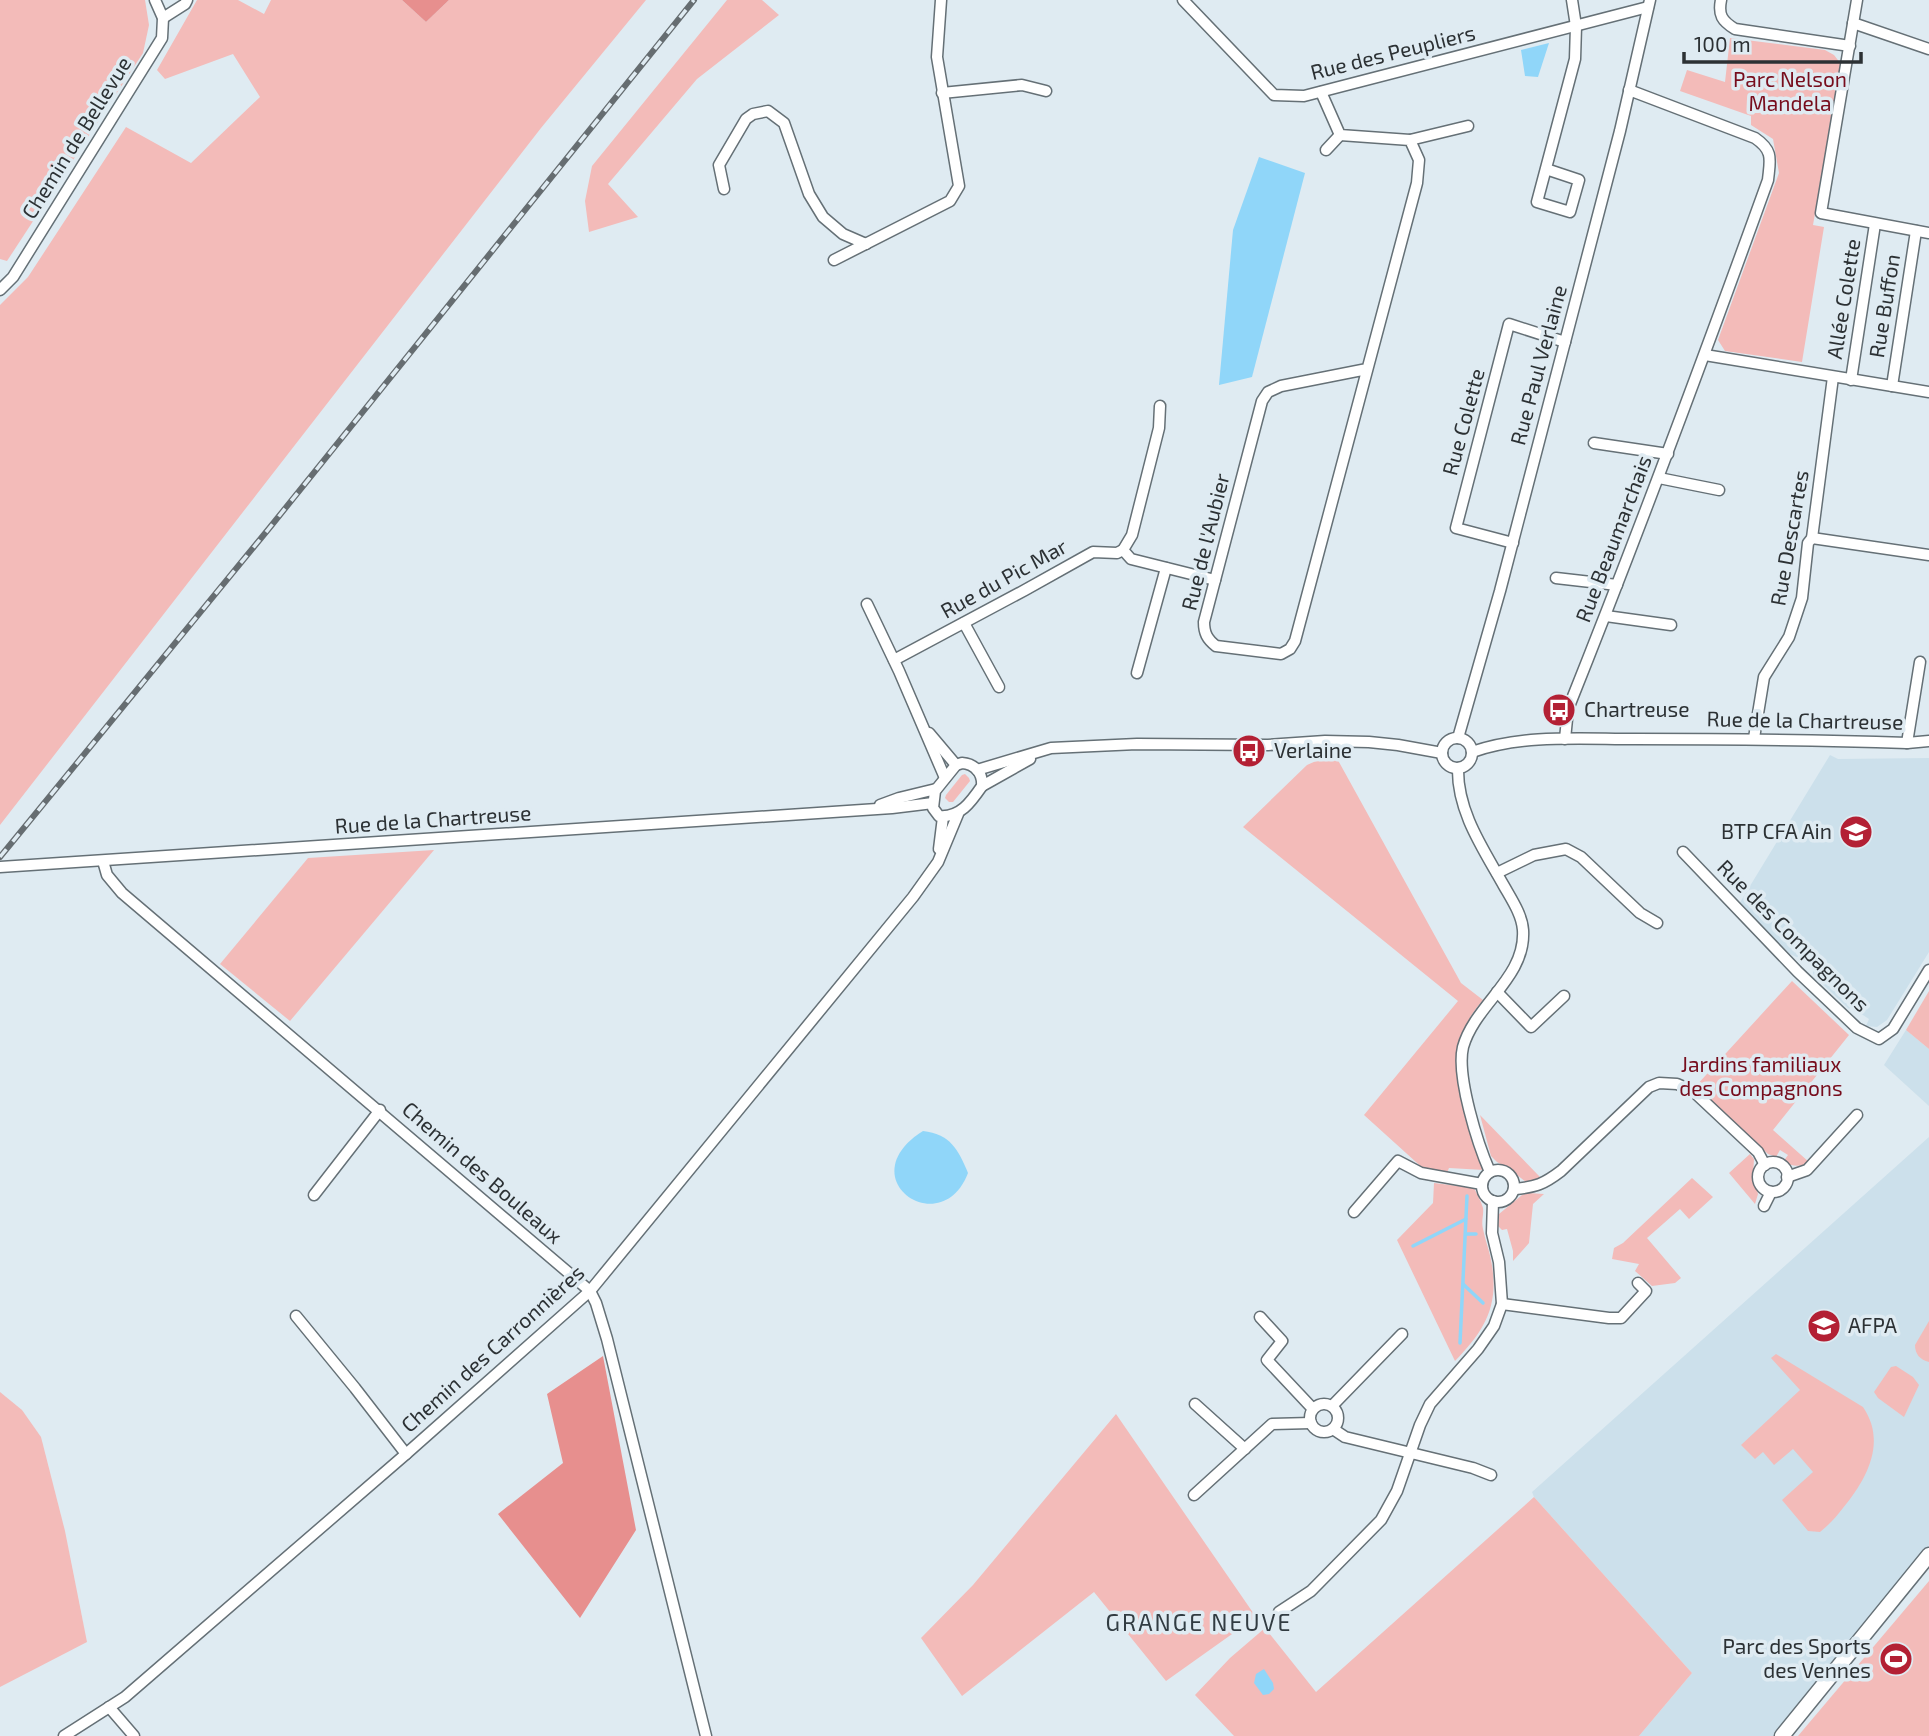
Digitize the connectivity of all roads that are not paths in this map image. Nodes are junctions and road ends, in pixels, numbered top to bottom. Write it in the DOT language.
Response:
graph roads {
  1 [pos="155,0"];
  2 [pos="187,0"];
  3 [pos="940,0"];
  4 [pos="1183,0"];
  5 [pos="1572,0"];
  6 [pos="1721,0"];
  7 [pos="1857,0"];
  8 [pos="1649,4"];
  9 [pos="163,18"];
  10 [pos="1853,23"];
  11 [pos="1576,26"];
  12 [pos="1850,46"];
  13 [pos="1929,49"];
  14 [pos="1629,90"];
  15 [pos="1046,91"];
  16 [pos="1321,92"];
  17 [pos="942,93"];
  18 [pos="1468,126"];
  19 [pos="1340,135"];
  20 [pos="1410,140"];
  21 [pos="1326,150"];
  22 [pos="1546,169"];
  23 [pos="724,189"];
  24 [pos="1875,224"];
  25 [pos="1916,231"];
  26 [pos="1929,233"];
  27 [pos="866,244"];
  28 [pos="834,260"];
  29 [pos="0,290"];
  30 [pos="1565,342"];
  31 [pos="1705,355"];
  32 [pos="1367,369"];
  33 [pos="1833,377"];
  34 [pos="1851,380"];
  35 [pos="1892,386"];
  36 [pos="1929,392"];
  37 [pos="1160,406"];
  38 [pos="1594,443"];
  39 [pos="1668,454"];
  40 [pos="1659,478"];
  41 [pos="1719,490"];
  42 [pos="1443,525"];
  43 [pos="1456,528"];
  44 [pos="1812,538"];
  45 [pos="1513,543"];
  46 [pos="1123,550"];
  47 [pos="1929,553"];
  48 [pos="1166,568"];
  49 [pos="1556,578"];
  50 [pos="1215,580"];
  51 [pos="1617,585"];
  52 [pos="867,604"];
  53 [pos="1606,616"];
  54 [pos="964,623"];
  55 [pos="1671,625"];
  56 [pos="894,660"];
  57 [pos="1920,662"];
  58 [pos="1137,673"];
  59 [pos="999,687"];
  60 [pos="920,723"];
  61 [pos="1458,738"];
  62 [pos="1754,738"];
  63 [pos="1565,739"];
  64 [pos="1929,741"];
  65 [pos="1907,743"];
  66 [pos="1051,748"];
  67 [pos="1472,752"];
  68 [pos="1442,753"];
  69 [pos="957,765"];
  70 [pos="1458,768"];
  71 [pos="978,770"];
  72 [pos="945,778"];
  73 [pos="982,786"];
  74 [pos="936,789"];
  75 [pos="933,803"];
  76 [pos="868,810"];
  77 [pos="958,814"];
  78 [pos="943,817"];
  79 [pos="1683,852"];
  80 [pos="103,861"];
  81 [pos="938,862"];
  82 [pos="0,867"];
  83 [pos="1497,873"];
  84 [pos="1657,923"];
  85 [pos="1929,970"];
  86 [pos="1497,992"];
  87 [pos="1564,996"];
  88 [pos="380,1110"];
  89 [pos="1857,1115"];
  90 [pos="1765,1165"];
  91 [pos="1490,1172"];
  92 [pos="1787,1177"];
  93 [pos="1482,1184"];
  94 [pos="1514,1189"];
  95 [pos="1771,1192"];
  96 [pos="314,1195"];
  97 [pos="1493,1201"];
  98 [pos="1764,1206"];
  99 [pos="1354,1212"];
  100 [pos="1638,1283"];
  101 [pos="590,1291"];
  102 [pos="1502,1304"];
  103 [pos="296,1316"];
  104 [pos="1260,1317"];
  105 [pos="1402,1334"];
  106 [pos="1195,1404"];
  107 [pos="1332,1406"];
  108 [pos="1313,1409"];
  109 [pos="1311,1423"];
  110 [pos="1333,1429"];
  111 [pos="1245,1449"];
  112 [pos="406,1454"];
  113 [pos="1410,1454"];
  114 [pos="1491,1475"];
  115 [pos="1194,1495"];
  116 [pos="1929,1555"];
  117 [pos="1279,1612"];
  118 [pos="109,1707"];
  119 [pos="64,1736"];
  120 [pos="134,1736"];
  121 [pos="706,1736"];
  122 [pos="1783,1736"];
  1 -- 9 [label="street"];
  2 -- 9 [label="street"];
  3 -- 17 [label="street"];
  4 -- 16 [label="street, Rue des Peupliers"];
  5 -- 11 [label="street"];
  6 -- 12 [label="street"];
  7 -- 10 [label="street"];
  8 -- 11 [label="street, Rue des Peupliers"];
  8 -- 14 [label="street, Rue Paul Verlaine"];
  9 -- 29 [label="street, Chemin de Bellevue"];
  10 -- 12 [label="street"];
  10 -- 13 [label="street"];
  11 -- 16 [label="street, Rue des Peupliers"];
  11 -- 22 [label="street"];
  12 -- 24 [label="street"];
  14 -- 30 [label="street, Rue Paul Verlaine"];
  14 -- 31 [label="street, Rue Beaumarchais"];
  15 -- 17 [label="street"];
  16 -- 19 [label="street"];
  17 -- 27 [label="street"];
  18 -- 20 [label="street"];
  19 -- 20 [label="street"];
  19 -- 21 [label="street"];
  20 -- 32 [label="street, Rue de l'Aubier"];
  22 -- 22 [label="street"];
  23 -- 27 [label="street"];
  24 -- 25 [label="street"];
  24 -- 34 [label="street, Allée Colette"];
  25 -- 26 [label="street"];
  25 -- 35 [label="street, Rue Buffon"];
  27 -- 28 [label="street"];
  30 -- 43 [label="street, Rue Colette"];
  30 -- 45 [label="street, Rue Paul Verlaine"];
  31 -- 33 [label="street"];
  31 -- 39 [label="street, Rue Beaumarchais"];
  32 -- 50 [label="street, Rue de l'Aubier"];
  32 -- 50 [label="street, Rue de l'Aubier"];
  33 -- 34 [label="street"];
  33 -- 44 [label="street, Rue Descartes"];
  34 -- 35 [label="street"];
  35 -- 36 [label="street"];
  37 -- 46 [label="street"];
  38 -- 39 [label="street"];
  39 -- 40 [label="street, Rue Beaumarchais"];
  40 -- 41 [label="street"];
  40 -- 51 [label="street, Rue Beaumarchais"];
  42 -- 43 [label="street"];
  43 -- 45 [label="street"];
  44 -- 47 [label="street"];
  44 -- 62 [label="street, Rue Descartes"];
  45 -- 61 [label="street, Rue Paul Verlaine"];
  46 -- 48 [label="street"];
  46 -- 54 [label="street, Rue du Pic Mar"];
  48 -- 50 [label="street"];
  48 -- 58 [label="street"];
  49 -- 51 [label="street"];
  51 -- 53 [label="street, Rue Beaumarchais"];
  52 -- 56 [label="street"];
  53 -- 55 [label="street"];
  53 -- 63 [label="street, Rue Beaumarchais"];
  54 -- 56 [label="street, Rue du Pic Mar"];
  54 -- 59 [label="street"];
  56 -- 60 [label="street"];
  57 -- 65 [label="street"];
  60 -- 69 [label="street"];
  60 -- 72 [label="street"];
  61 -- 67 [label="street"];
  61 -- 68 [label="street"];
  62 -- 63 [label="street, Rue de la Chartreuse"];
  62 -- 65 [label="street, Rue de la Chartreuse"];
  63 -- 67 [label="street, Rue de la Chartreuse"];
  64 -- 65 [label="street, Rue de la Chartreuse"];
  66 -- 68 [label="street"];
  66 -- 71 [label="street"];
  66 -- 73 [label="street"];
  67 -- 70 [label="street"];
  68 -- 70 [label="street"];
  69 -- 71 [label="street"];
  69 -- 72 [label="street"];
  70 -- 83 [label="street"];
  71 -- 73 [label="street"];
  72 -- 74 [label="street"];
  73 -- 77 [label="street"];
  74 -- 75 [label="street"];
  74 -- 76 [label="street, Rue de la Chartreuse"];
  75 -- 76 [label="street, Rue de la Chartreuse"];
  75 -- 78 [label="street"];
  76 -- 80 [label="street, Rue de la Chartreuse"];
  77 -- 78 [label="street"];
  77 -- 81 [label="street, Chemin des Carronnières"];
  78 -- 81 [label="street, Chemin des Carronnières"];
  79 -- 85 [label="street, Rue des Compagnons"];
  80 -- 82 [label="street, Rue de la Chartreuse"];
  80 -- 88 [label="street, Chemin des Bouleaux"];
  81 -- 101 [label="street, Chemin des Carronnières"];
  83 -- 84 [label="street"];
  83 -- 86 [label="street"];
  86 -- 87 [label="street"];
  86 -- 91 [label="street"];
  88 -- 96 [label="street"];
  88 -- 101 [label="street, Chemin des Bouleaux"];
  89 -- 92 [label="street"];
  90 -- 92 [label="street"];
  90 -- 94 [label="street"];
  90 -- 95 [label="street"];
  91 -- 93 [label="street"];
  91 -- 94 [label="street"];
  92 -- 95 [label="street"];
  93 -- 97 [label="street"];
  93 -- 99 [label="street"];
  94 -- 97 [label="street"];
  95 -- 98 [label="street"];
  97 -- 102 [label="street"];
  100 -- 102 [label="street"];
  101 -- 112 [label="street, Chemin des Carronnières"];
  101 -- 121 [label="street, Chemin des Bouleaux"];
  102 -- 113 [label="street"];
  103 -- 112 [label="street"];
  104 -- 108 [label="street"];
  105 -- 107 [label="street"];
  106 -- 111 [label="street"];
  107 -- 108 [label="street"];
  107 -- 110 [label="street"];
  108 -- 109 [label="street"];
  109 -- 110 [label="street"];
  109 -- 111 [label="street"];
  110 -- 113 [label="street"];
  111 -- 115 [label="street"];
  112 -- 118 [label="street, Chemin des Carronnières"];
  113 -- 114 [label="street"];
  113 -- 117 [label="street"];
  116 -- 122 [label="street"];
  118 -- 119 [label="street, Chemin des Carronnières"];
  118 -- 120 [label="street"];
}
